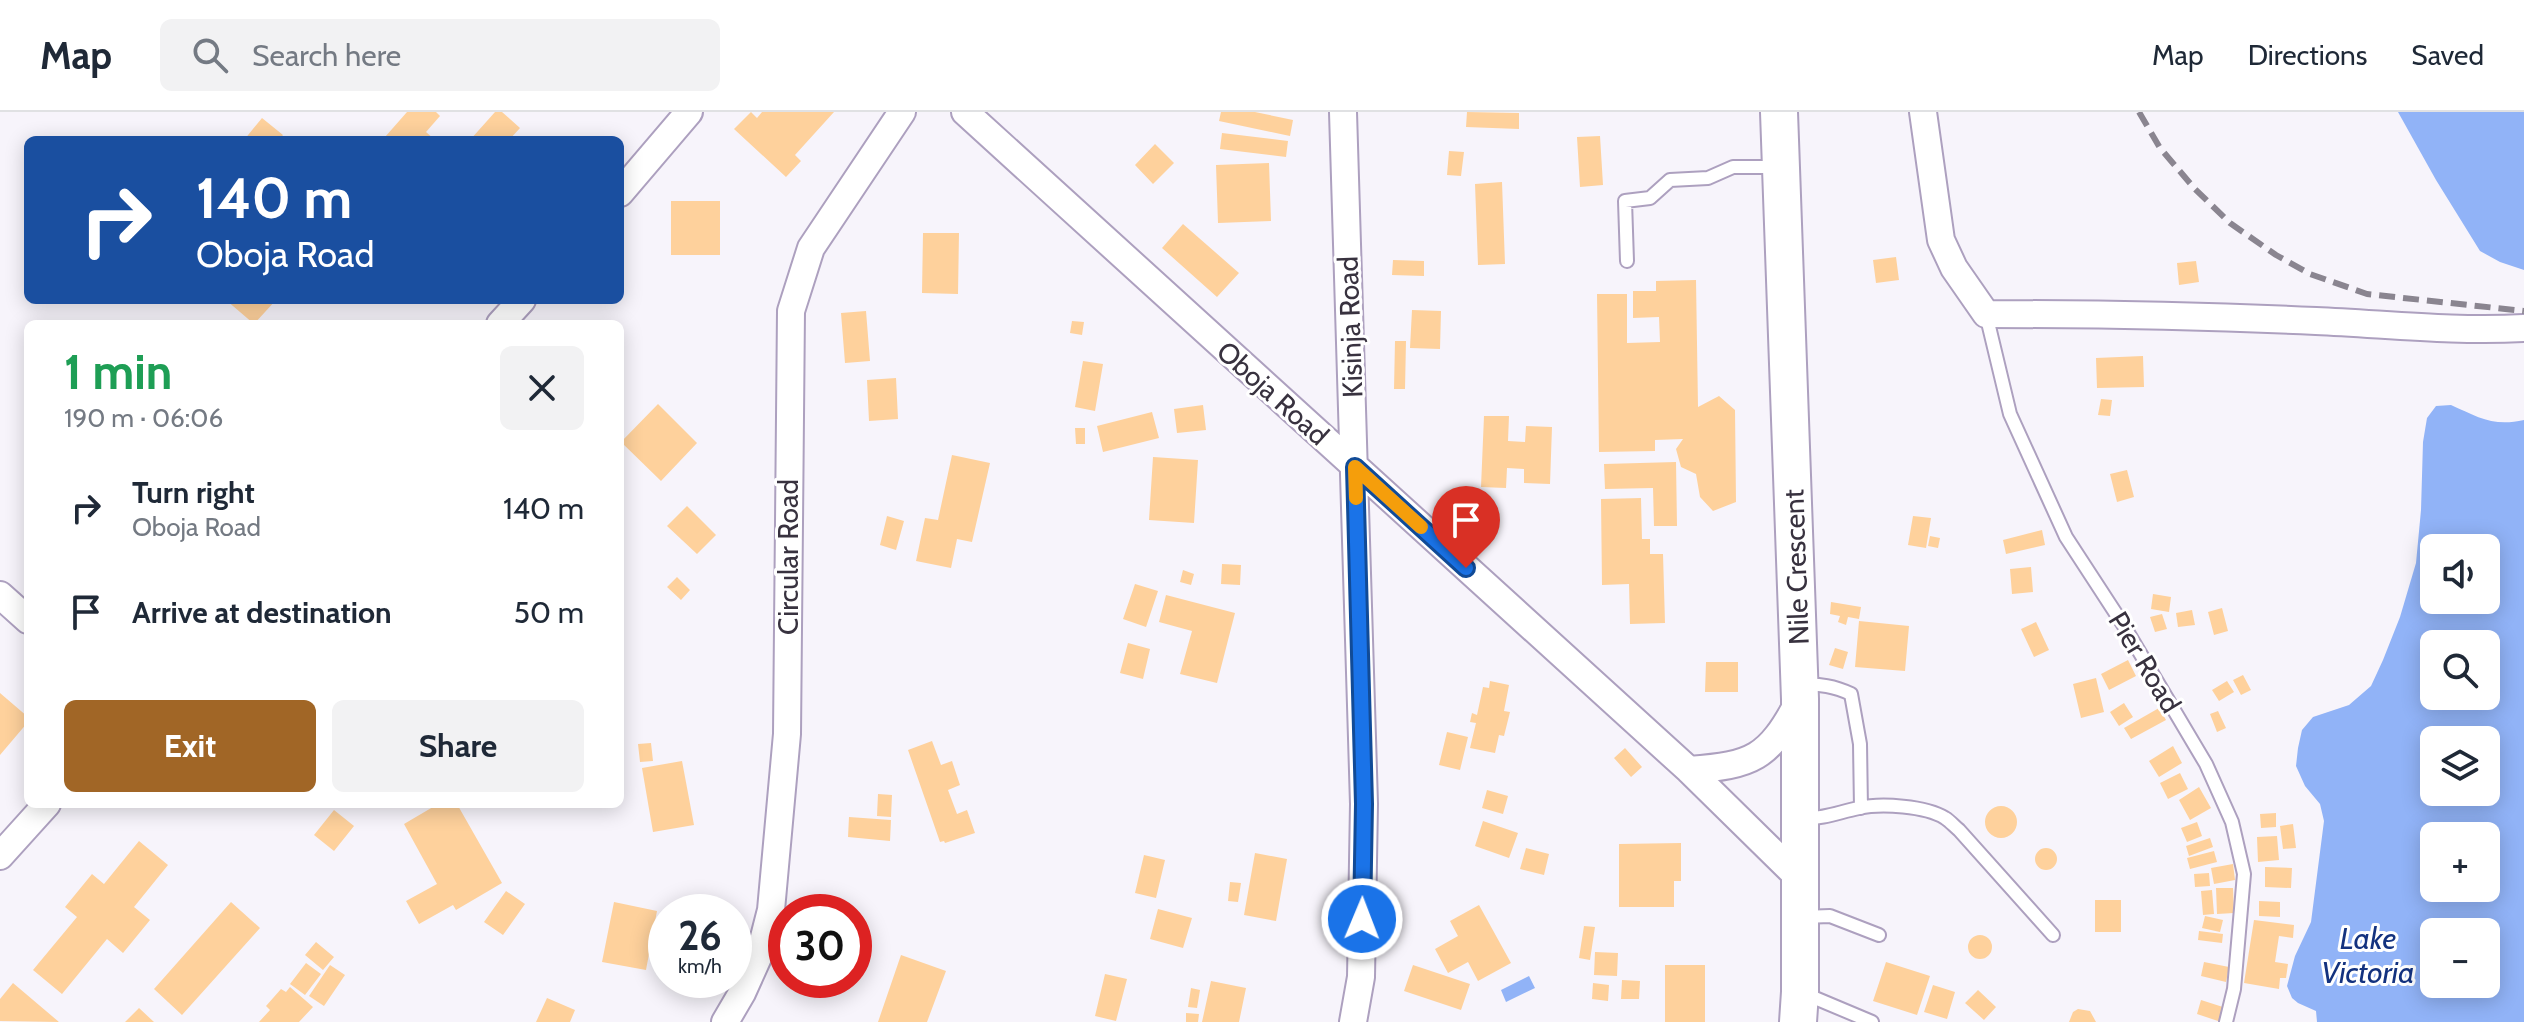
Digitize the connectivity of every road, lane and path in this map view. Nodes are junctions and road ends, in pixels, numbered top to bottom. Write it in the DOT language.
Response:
graph roads {
  1 [pos="689,112"];
  2 [pos="902,112"];
  3 [pos="965,112"];
  4 [pos="1343,112"];
  5 [pos="1779,112"];
  6 [pos="1923,112"];
  7 [pos="1782,167"];
  8 [pos="624,188"];
  9 [pos="1627,261"];
  10 [pos="518,304"];
  11 [pos="1986,314"];
  12 [pos="504,320"];
  13 [pos="2524,328"];
  14 [pos="1355,467"];
  15 [pos="0,595"];
  16 [pos="24,616"];
  17 [pos="1800,692"];
  18 [pos="1689,770"];
  19 [pos="43,808"];
  20 [pos="1861,808"];
  21 [pos="1801,818"];
  22 [pos="0,856"];
  23 [pos="1800,879"];
  24 [pos="1800,917"];
  25 [pos="1879,935"];
  26 [pos="2053,935"];
  27 [pos="1799,1007"];
  28 [pos="725,1022"];
  29 [pos="1353,1022"];
  30 [pos="1872,1022"];
  31 [pos="2226,1022"];
  1 -- 8 [label="street"];
  2 -- 28 [label="street, Circular Road"];
  3 -- 14 [label="street, Oboja Road"];
  4 -- 14 [label="street, Kisinja Road"];
  5 -- 7 [label="street, Nile Crescent"];
  6 -- 11 [label="street"];
  7 -- 9 [label="lane"];
  7 -- 17 [label="street, Nile Crescent"];
  10 -- 12 [label="street"];
  11 -- 13 [label="street"];
  11 -- 31 [label="lane, Pier Road"];
  14 -- 18 [label="street, Oboja Road"];
  14 -- 29 [label="street, Kisinja Road"];
  15 -- 16 [label="street"];
  17 -- 18 [label="street"];
  17 -- 20 [label="lane"];
  17 -- 21 [label="street, Nile Crescent"];
  18 -- 23 [label="street, Oboja Road"];
  19 -- 22 [label="street"];
  20 -- 21 [label="lane"];
  20 -- 26 [label="lane"];
  21 -- 23 [label="street, Nile Crescent"];
  23 -- 24 [label="street, Nile Crescent"];
  24 -- 25 [label="lane"];
  24 -- 27 [label="street, Nile Crescent"];
  27 -- 30 [label="lane"];
}
